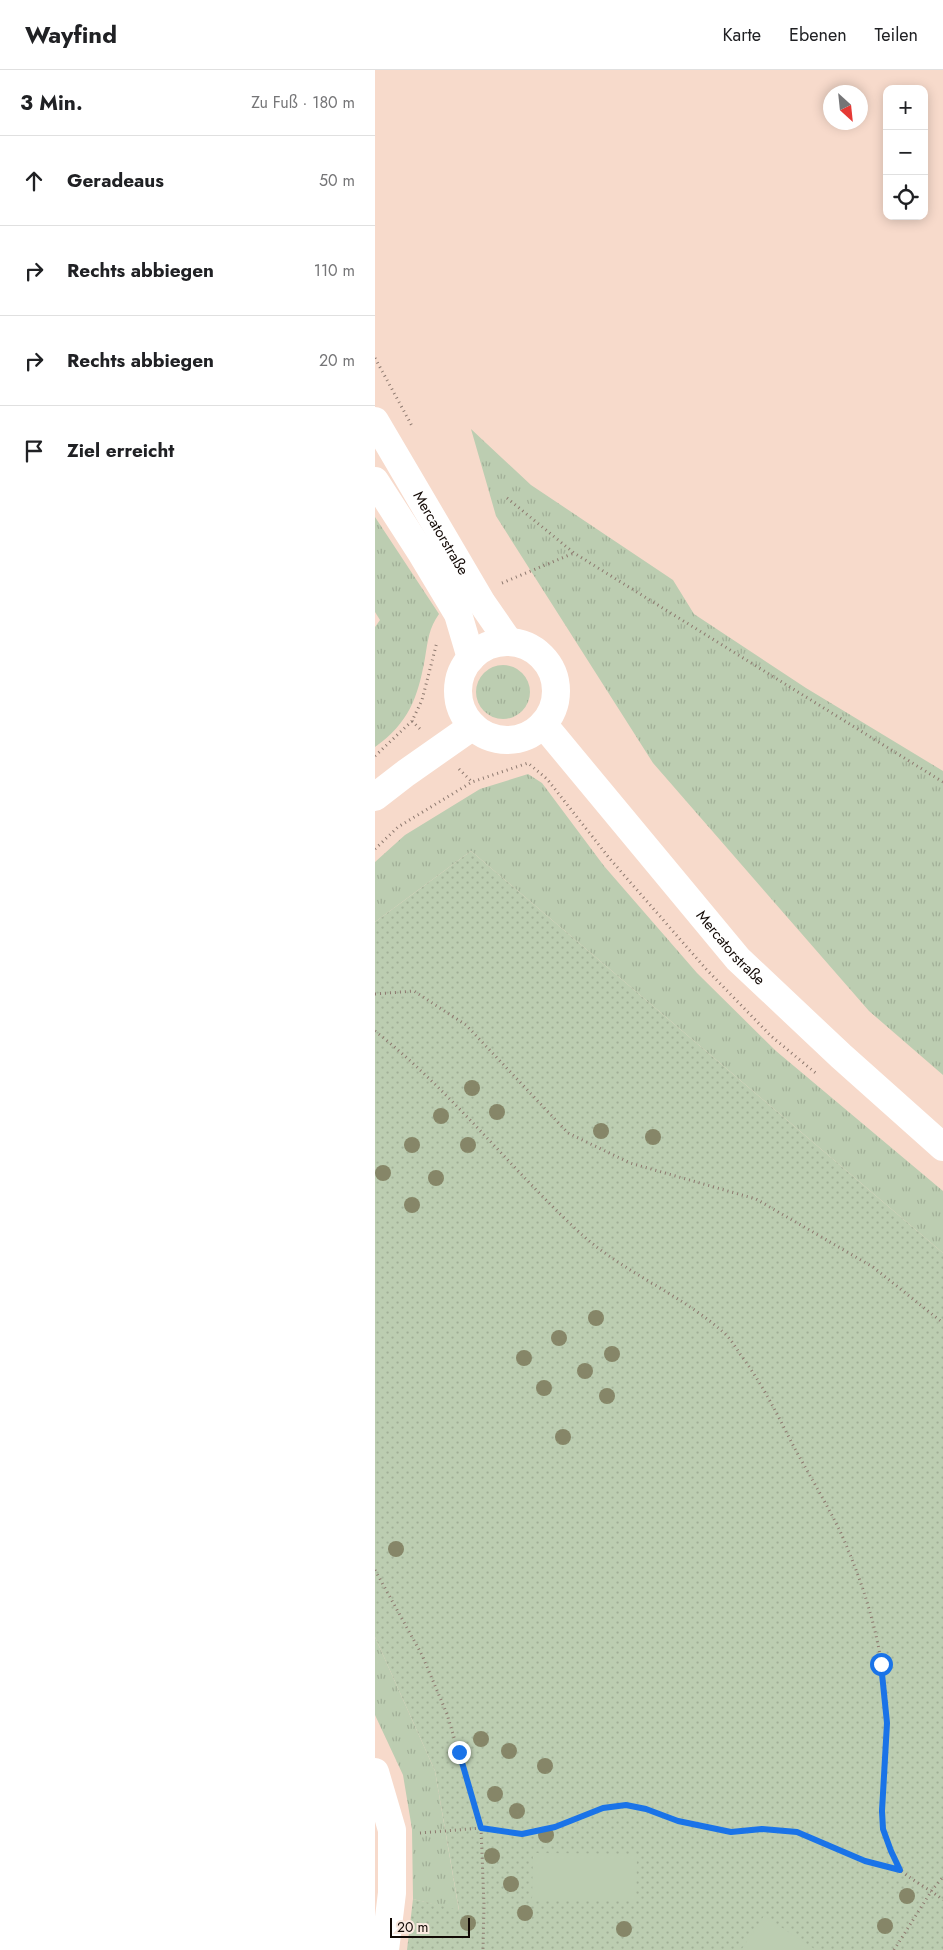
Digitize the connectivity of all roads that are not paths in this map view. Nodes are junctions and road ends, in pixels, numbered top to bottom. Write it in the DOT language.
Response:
graph roads {
  1 [pos="375,421"];
  2 [pos="375,481"];
  3 [pos="509,642"];
  4 [pos="471,658"];
  5 [pos="543,724"];
  6 [pos="473,726"];
  7 [pos="375,798"];
  8 [pos="943,1147"];
  9 [pos="375,1772"];
  10 [pos="385,1950"];
  1 -- 3 [label="main road, Mercatorstraße"];
  2 -- 4 [label="main road, Mercatorstraße"];
  3 -- 4 [label="main road"];
  3 -- 5 [label="main road"];
  4 -- 6 [label="main road"];
  5 -- 6 [label="main road"];
  5 -- 8 [label="main road, Mercatorstraße"];
  6 -- 7 [label="main road"];
  9 -- 10 [label="main road"];
}
